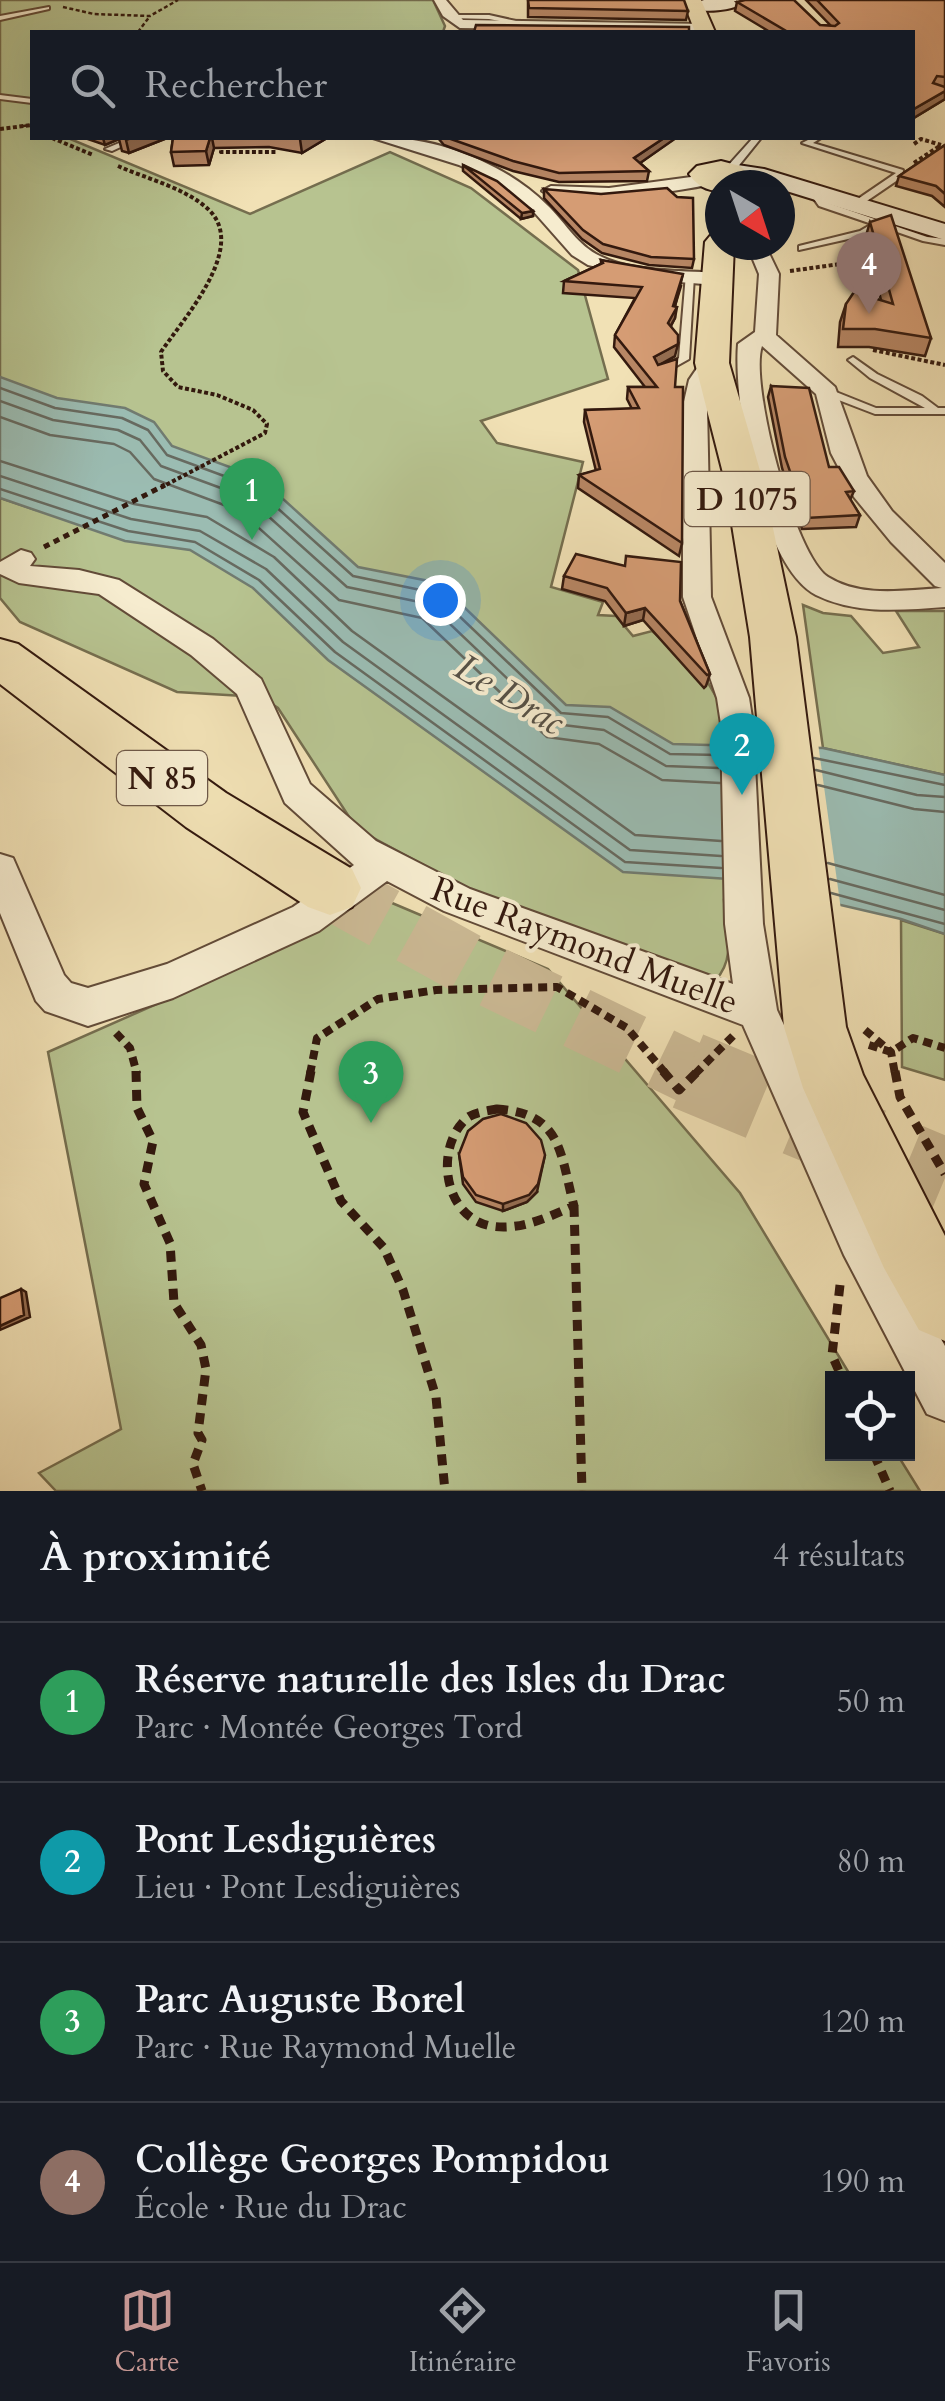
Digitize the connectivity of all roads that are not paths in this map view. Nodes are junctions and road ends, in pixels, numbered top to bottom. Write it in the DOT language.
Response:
graph roads {
  1 [pos="440,0"];
  2 [pos="739,0"];
  3 [pos="758,0"];
  4 [pos="694,3"];
  5 [pos="47,8"];
  6 [pos="0,18"];
  7 [pos="455,25"];
  8 [pos="620,29"];
  9 [pos="705,30"];
  10 [pos="0,97"];
  11 [pos="30,101"];
  12 [pos="131,140"];
  13 [pos="388,140"];
  14 [pos="754,140"];
  15 [pos="812,140"];
  16 [pos="110,149"];
  17 [pos="726,170"];
  18 [pos="499,176"];
  19 [pos="705,176"];
  20 [pos="796,188"];
  21 [pos="855,204"];
  22 [pos="879,223"];
  23 [pos="945,232"];
  24 [pos="945,242"];
  25 [pos="802,248"];
  26 [pos="724,260"];
  27 [pos="763,260"];
  28 [pos="733,305"];
  29 [pos="853,360"];
  30 [pos="712,363"];
  31 [pos="660,371"];
  32 [pos="827,392"];
  33 [pos="940,411"];
  34 [pos="21,559"];
  35 [pos="939,591"];
  36 [pos="0,657"];
  37 [pos="761,722"];
  38 [pos="386,862"];
  39 [pos="0,869"];
  40 [pos="330,888"];
  41 [pos="794,1001"];
  42 [pos="945,1304"];
  43 [pos="945,1396"];
  1 -- 7 [label="street"];
  2 -- 3 [label="street"];
  2 -- 4 [label="main road"];
  4 -- 9 [label="main road"];
  5 -- 6 [label="lane"];
  7 -- 8 [label="street"];
  8 -- 9 [label="street"];
  10 -- 11 [label="lane"];
  12 -- 16 [label="lane"];
  13 -- 18 [label="street"];
  14 -- 17 [label="lane"];
  15 -- 21 [label="lane"];
  18 -- 19 [label="street"];
  18 -- 28 [label="street"];
  20 -- 21 [label="main road"];
  20 -- 22 [label="lane"];
  21 -- 23 [label="main road"];
  22 -- 24 [label="lane"];
  22 -- 25 [label="lane"];
  26 -- 28 [label="main road, D 1075"];
  27 -- 28 [label="street"];
  28 -- 30 [label="main road, D 1075"];
  28 -- 31 [label="lane"];
  28 -- 32 [label="street"];
  28 -- 35 [label="street"];
  29 -- 33 [label="lane"];
  30 -- 37 [label="main road, D 1075"];
  30 -- 37 [label="street"];
  32 -- 33 [label="lane"];
  32 -- 35 [label="street"];
  34 -- 38 [label="street, Rue Raymond Muelle"];
  36 -- 40 [label="highway, N 85"];
  37 -- 41 [label="main road, D 1075"];
  37 -- 41 [label="street"];
  38 -- 39 [label="street"];
  38 -- 41 [label="street, Rue Raymond Muelle"];
  41 -- 42 [label="main road, D 1075"];
  41 -- 43 [label="street"];
}
